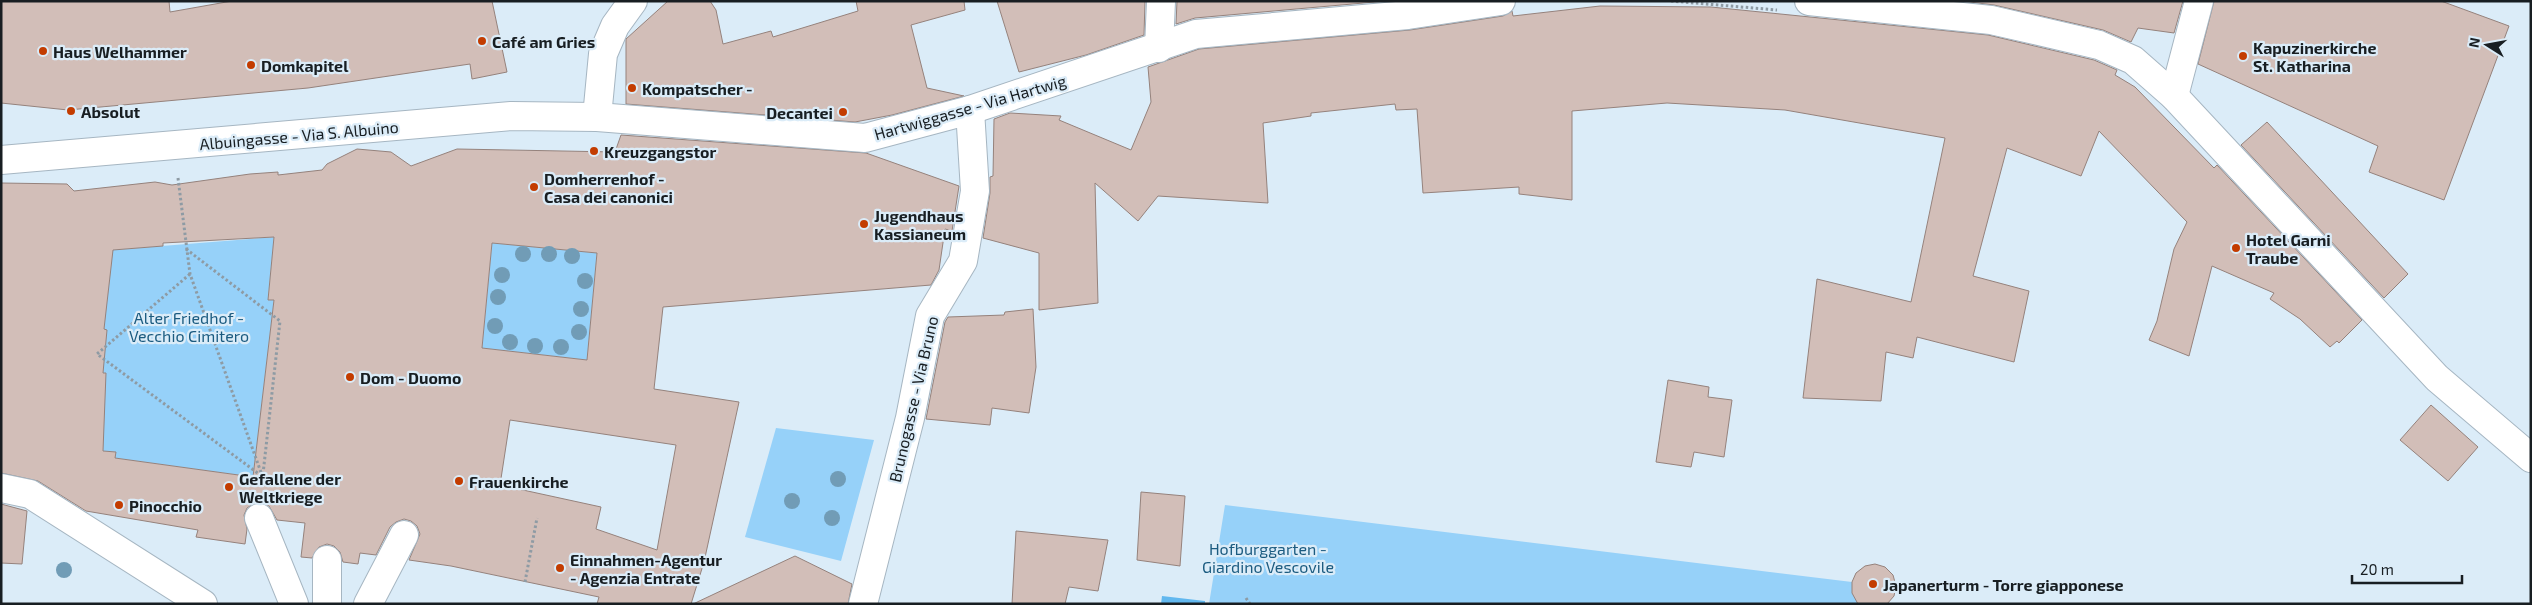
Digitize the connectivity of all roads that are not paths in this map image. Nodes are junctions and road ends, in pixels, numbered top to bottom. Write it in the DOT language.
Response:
graph roads {
  1 [pos="633,1"];
  2 [pos="1161,1"];
  3 [pos="1502,1"];
  4 [pos="1809,1"];
  5 [pos="2199,1"];
  6 [pos="1159,48"];
  7 [pos="2174,96"];
  8 [pos="970,110"];
  9 [pos="597,117"];
  10 [pos="1,160"];
  11 [pos="2531,458"];
  12 [pos="1,488"];
  13 [pos="259,518"];
  14 [pos="404,535"];
  15 [pos="327,560"];
  16 [pos="203,604"];
  17 [pos="294,604"];
  18 [pos="327,604"];
  19 [pos="368,604"];
  20 [pos="863,604"];
  1 -- 9 [label="street"];
  2 -- 6 [label="street"];
  3 -- 6 [label="street, Hartwiggasse - Via Hartwig"];
  4 -- 7 [label="street"];
  5 -- 7 [label="street"];
  6 -- 8 [label="street, Hartwiggasse - Via Hartwig"];
  7 -- 11 [label="street"];
  8 -- 9 [label="street, Hartwiggasse - Via Hartwig"];
  8 -- 20 [label="street, Brunogasse - Via Bruno"];
  9 -- 10 [label="street, Albuingasse - Via S. Albuino"];
  12 -- 16 [label="street"];
  13 -- 17 [label="street"];
  14 -- 19 [label="street"];
  15 -- 18 [label="street"];
}
